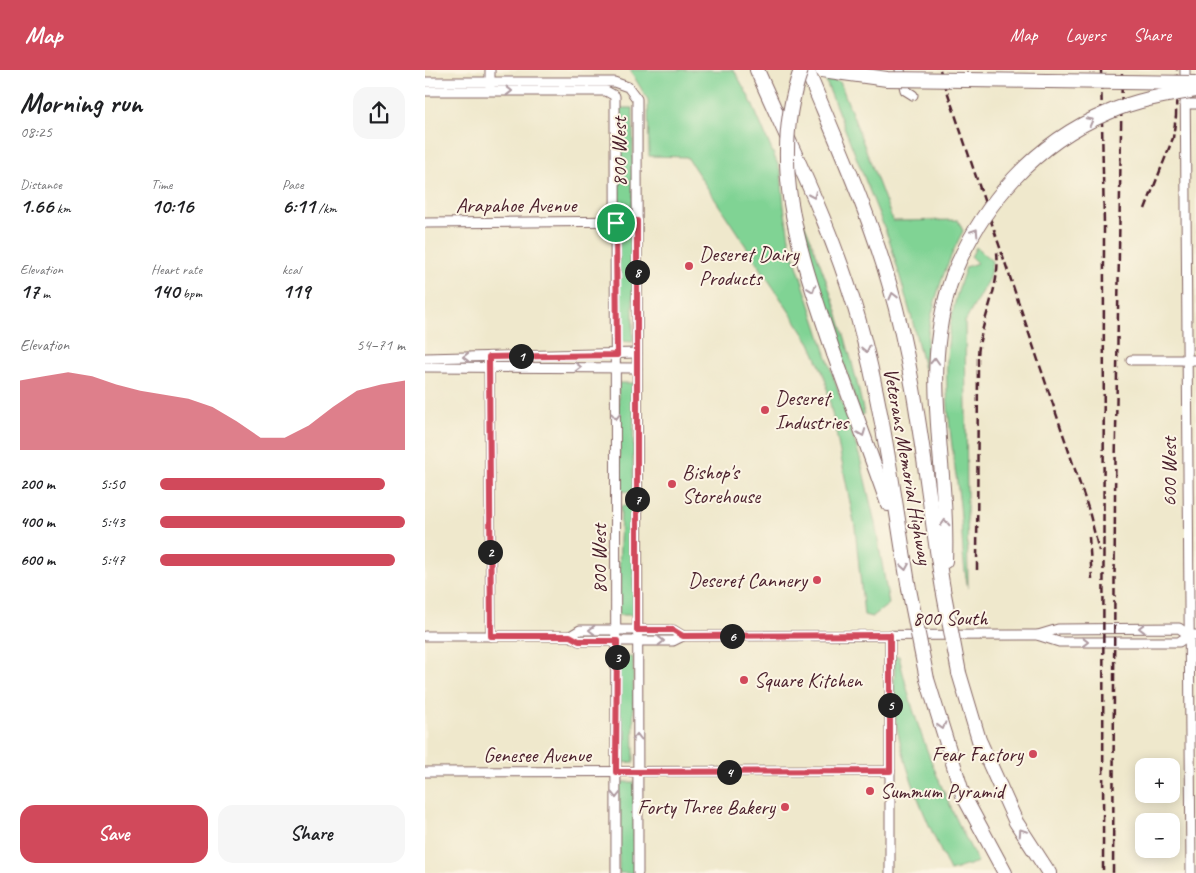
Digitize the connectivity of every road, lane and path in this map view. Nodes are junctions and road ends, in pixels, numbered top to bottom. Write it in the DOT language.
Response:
graph roads {
  1 [pos="491,70"];
  2 [pos="747,70"];
  3 [pos="757,70"];
  4 [pos="765,70"];
  5 [pos="800,70"];
  6 [pos="822,70"];
  7 [pos="900,70"];
  8 [pos="1185,70"];
  9 [pos="809,74"];
  10 [pos="425,82"];
  11 [pos="1196,84"];
  12 [pos="491,86"];
  13 [pos="1196,90"];
  14 [pos="425,91"];
  15 [pos="913,95"];
  16 [pos="1185,104"];
  17 [pos="1196,104"];
  18 [pos="779,119"];
  19 [pos="798,164"];
  20 [pos="852,177"];
  21 [pos="637,221"];
  22 [pos="425,223"];
  23 [pos="616,223"];
  24 [pos="637,353"];
  25 [pos="617,355"];
  26 [pos="555,356"];
  27 [pos="489,357"];
  28 [pos="425,358"];
  29 [pos="1131,360"];
  30 [pos="1191,360"];
  31 [pos="425,367"];
  32 [pos="555,367"];
  33 [pos="489,368"];
  34 [pos="617,368"];
  35 [pos="637,368"];
  36 [pos="900,534"];
  37 [pos="943,589"];
  38 [pos="616,630"];
  39 [pos="637,630"];
  40 [pos="890,635"];
  41 [pos="1037,635"];
  42 [pos="1193,635"];
  43 [pos="425,636"];
  44 [pos="491,636"];
  45 [pos="570,636"];
  46 [pos="683,636"];
  47 [pos="617,641"];
  48 [pos="637,641"];
  49 [pos="890,771"];
  50 [pos="425,772"];
  51 [pos="616,772"];
  52 [pos="637,772"];
  53 [pos="616,873"];
  54 [pos="638,873"];
  55 [pos="890,873"];
  56 [pos="1005,873"];
  57 [pos="1049,873"];
  58 [pos="1191,873"];
  1 -- 12 [label="street"];
  2 -- 18 [label="highway"];
  3 -- 18 [label="highway, Veterans Memorial Highway"];
  4 -- 19 [label="highway"];
  5 -- 20 [label="highway"];
  5 -- 36 [label="highway, one-way, bridge"];
  6 -- 11 [label="highway, bridge"];
  7 -- 15 [label="street"];
  8 -- 16 [label="street, 600 West"];
  9 -- 20 [label="highway, Veterans Memorial Highway"];
  10 -- 12 [label="street"];
  12 -- 14 [label="street"];
  12 -- 21 [label="street, 800 West"];
  12 -- 23 [label="street, 800 West, one-way"];
  37 -- 13 [label="highway, one-way, bridge"];
  16 -- 17 [label="street"];
  16 -- 30 [label="street, 600 West"];
  18 -- 19 [label="highway, Veterans Memorial Highway"];
  19 -- 36 [label="highway, Veterans Memorial Highway, one-way"];
  37 -- 20 [label="highway, Veterans Memorial Highway, one-way"];
  21 -- 23 [label="street, Arapahoe Avenue"];
  21 -- 24 [label="street, 800 West"];
  22 -- 23 [label="street, Arapahoe Avenue"];
  23 -- 25 [label="street, 800 West"];
  24 -- 25 [label="street"];
  24 -- 35 [label="street, 800 West"];
  25 -- 26 [label="street"];
  25 -- 34 [label="street, 800 West"];
  26 -- 27 [label="street"];
  26 -- 32 [label="street"];
  27 -- 28 [label="street, one-way"];
  27 -- 33 [label="street"];
  29 -- 30 [label="street"];
  30 -- 42 [label="street, 600 West"];
  31 -- 33 [label="street"];
  32 -- 33 [label="street"];
  32 -- 34 [label="street, one-way"];
  33 -- 44 [label="street"];
  34 -- 35 [label="street"];
  34 -- 38 [label="street, 800 West, one-way"];
  35 -- 39 [label="street, 800 West"];
  36 -- 56 [label="highway, Veterans Memorial Highway, one-way, bridge"];
  57 -- 37 [label="highway, Veterans Memorial Highway, one-way, bridge"];
  38 -- 39 [label="street, 800 South"];
  38 -- 45 [label="street, 800 South, one-way"];
  38 -- 47 [label="street, 800 West"];
  39 -- 46 [label="street, 800 South"];
  39 -- 48 [label="street, 800 West"];
  40 -- 41 [label="street, 800 South"];
  40 -- 46 [label="street, 800 South"];
  40 -- 49 [label="street"];
  41 -- 42 [label="street, 800 South, one-way"];
  42 -- 41 [label="street, 800 South, one-way"];
  42 -- 58 [label="street, 600 West"];
  43 -- 44 [label="street, 800 South"];
  44 -- 45 [label="street, 800 South"];
  45 -- 47 [label="street, 800 South"];
  48 -- 46 [label="street, 800 South, one-way"];
  47 -- 48 [label="street, 800 South"];
  47 -- 51 [label="street, 800 West"];
  52 -- 48 [label="street, 800 West, one-way"];
  49 -- 52 [label="street, Genesee Avenue"];
  49 -- 55 [label="street"];
  50 -- 51 [label="street, Genesee Avenue"];
  51 -- 52 [label="street, Genesee Avenue"];
  51 -- 53 [label="street, 800 West, one-way"];
  52 -- 54 [label="street, 800 West"];
}
